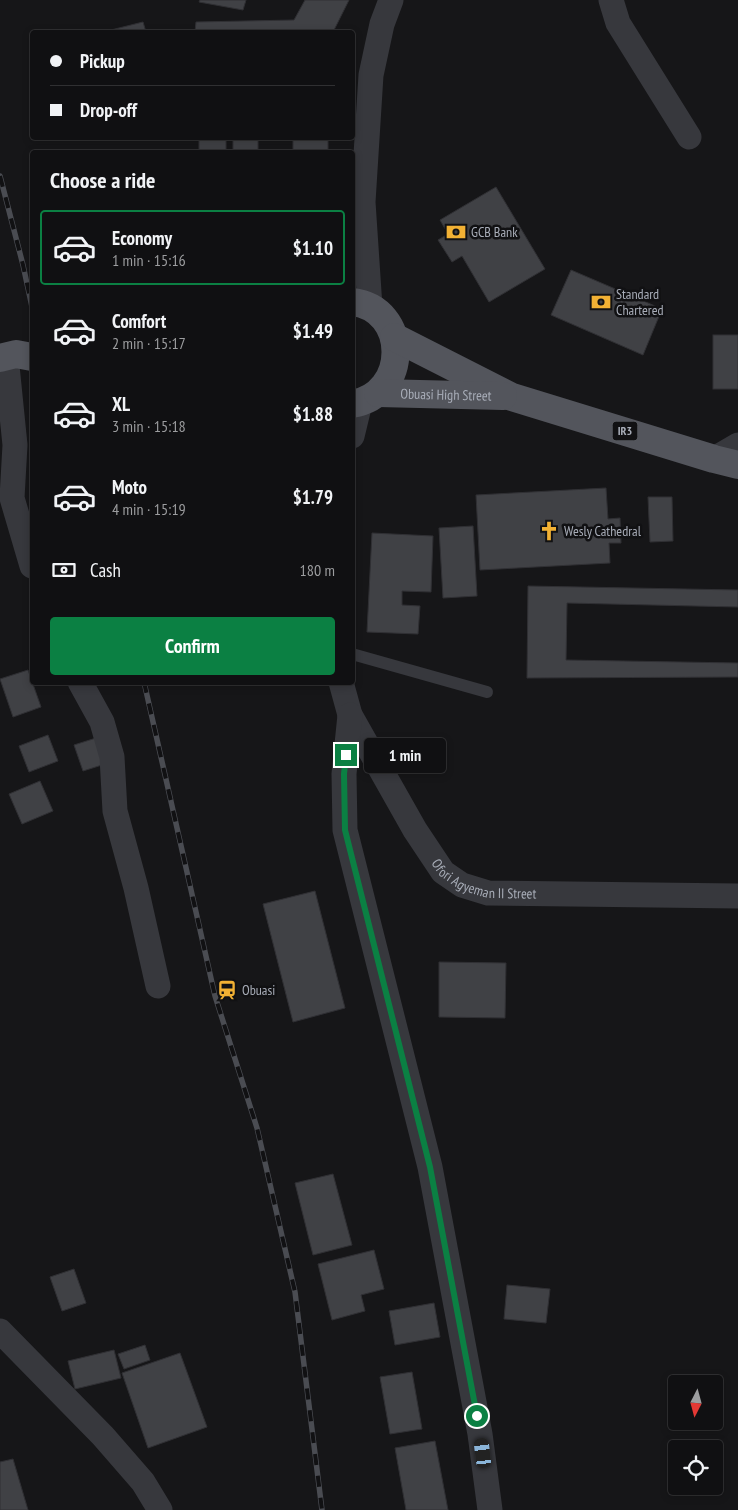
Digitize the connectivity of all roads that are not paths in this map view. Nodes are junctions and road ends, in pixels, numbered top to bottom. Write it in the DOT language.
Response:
graph roads {
  1 [pos="390,0"];
  2 [pos="611,0"];
  3 [pos="689,137"];
  4 [pos="358,212"];
  5 [pos="361,304"];
  6 [pos="394,337"];
  7 [pos="11,353"];
  8 [pos="512,397"];
  9 [pos="363,400"];
  10 [pos="355,426"];
  11 [pos="738,445"];
  12 [pos="726,462"];
  13 [pos="30,559"];
  14 [pos="355,655"];
  15 [pos="82,685"];
  16 [pos="343,685"];
  17 [pos="487,692"];
  18 [pos="350,716"];
  19 [pos="738,896"];
  20 [pos="158,986"];
  21 [pos="0,1331"];
  22 [pos="160,1510"];
  23 [pos="490,1510"];
  1 -- 4 [label="street"];
  2 -- 3 [label="street"];
  4 -- 5 [label="street"];
  5 -- 6 [label="main road"];
  6 -- 8 [label="main road, Obuasi High Street / IR3"];
  6 -- 9 [label="main road"];
  7 -- 13 [label="street"];
  8 -- 9 [label="main road, Obuasi High Street / IR3"];
  8 -- 12 [label="main road, Obuasi High Street / IR3"];
  9 -- 10 [label="street"];
  11 -- 12 [label="street"];
  14 -- 17 [label="lane"];
  15 -- 20 [label="street"];
  16 -- 18 [label="street, Ofori Agyeman II Street"];
  18 -- 19 [label="street, Ofori Agyeman II Street"];
  18 -- 23 [label="street"];
  21 -- 22 [label="street"];
}
